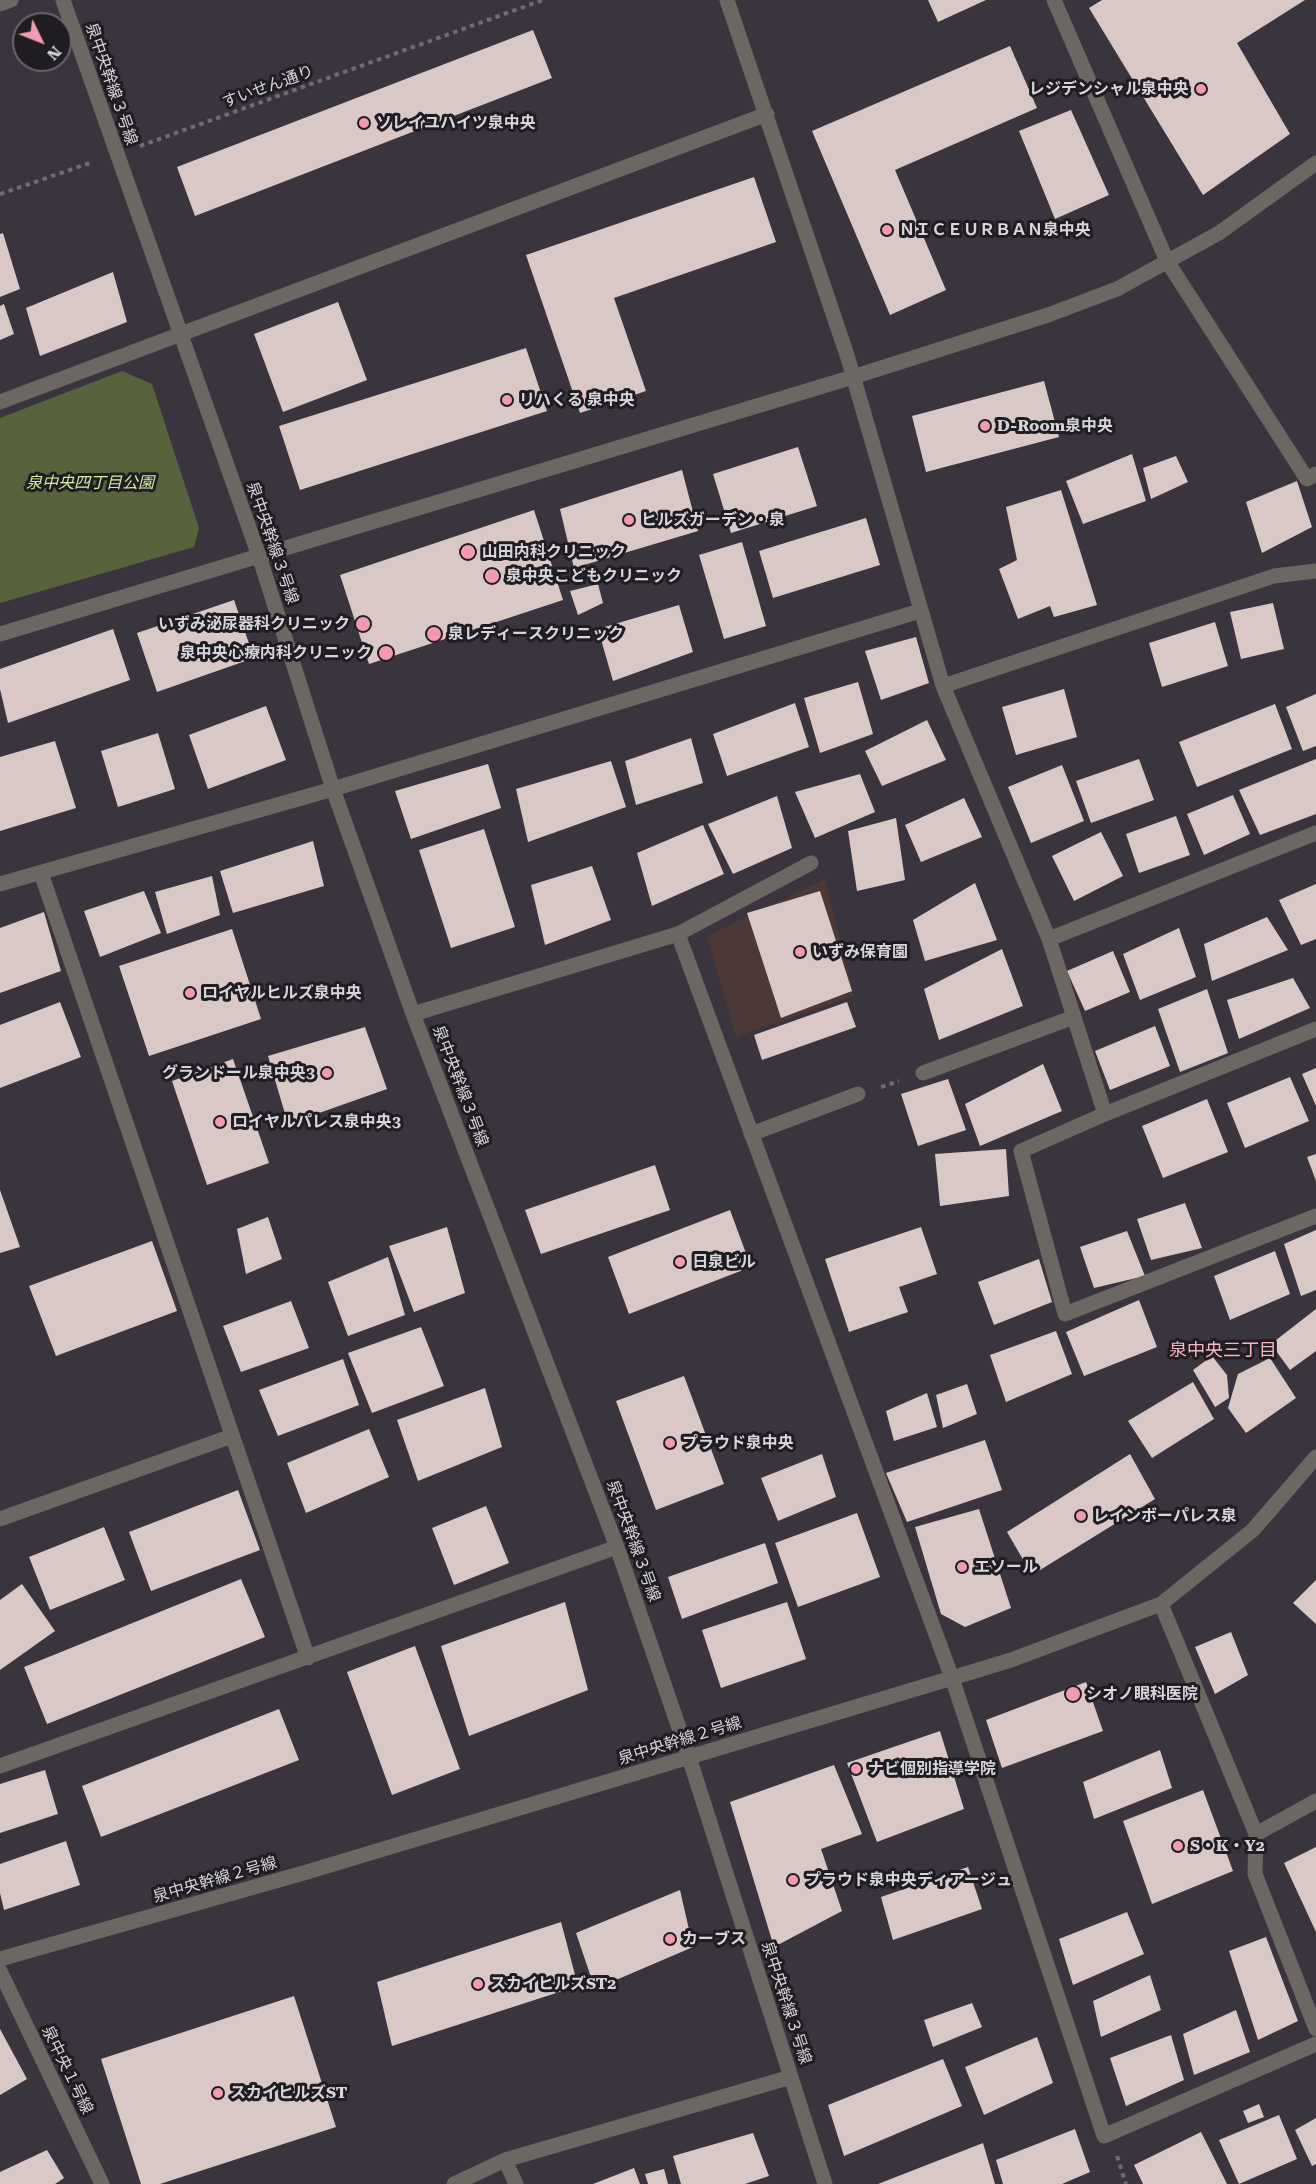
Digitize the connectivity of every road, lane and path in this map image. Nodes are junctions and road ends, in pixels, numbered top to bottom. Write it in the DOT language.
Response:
graph roads {
  1 [pos="11,0"];
  2 [pos="63,0"];
  3 [pos="543,0"];
  4 [pos="727,0"];
  5 [pos="1054,0"];
  6 [pos="0,4"];
  7 [pos="767,114"];
  8 [pos="117,154"];
  9 [pos="1316,163"];
  10 [pos="0,194"];
  11 [pos="1167,261"];
  12 [pos="180,336"];
  13 [pos="853,377"];
  14 [pos="0,402"];
  15 [pos="1316,474"];
  16 [pos="259,556"];
  17 [pos="1316,570"];
  18 [pos="920,611"];
  19 [pos="0,634"];
  20 [pos="944,686"];
  21 [pos="333,789"];
  22 [pos="1316,833"];
  23 [pos="811,863"];
  24 [pos="41,873"];
  25 [pos="0,884"];
  26 [pos="678,934"];
  27 [pos="1049,939"];
  28 [pos="413,1014"];
  29 [pos="1074,1017"];
  30 [pos="1316,1029"];
  31 [pos="923,1073"];
  32 [pos="858,1094"];
  33 [pos="1105,1114"];
  34 [pos="751,1134"];
  35 [pos="1316,1216"];
  36 [pos="232,1436"];
  37 [pos="1316,1457"];
  38 [pos="0,1519"];
  39 [pos="617,1547"];
  40 [pos="1161,1604"];
  41 [pos="308,1658"];
  42 [pos="952,1678"];
  43 [pos="689,1757"];
  44 [pos="0,1766"];
  45 [pos="1316,1801"];
  46 [pos="1256,1834"];
  47 [pos="0,1959"];
  48 [pos="0,1971"];
  49 [pos="1316,2029"];
  50 [pos="1316,2044"];
  51 [pos="791,2077"];
  52 [pos="505,2160"];
  53 [pos="102,2184"];
  54 [pos="454,2184"];
  55 [pos="516,2184"];
  56 [pos="825,2184"];
  1 -- 6 [label="street"];
  2 -- 8 [label="street, 泉中央幹線３号線"];
  3 -- 8 [label="path, すいせん通り"];
  4 -- 7 [label="street"];
  5 -- 11 [label="street"];
  7 -- 12 [label="street"];
  7 -- 13 [label="street"];
  8 -- 10 [label="path, すいせん通り"];
  8 -- 12 [label="street, 泉中央幹線３号線"];
  9 -- 11 [label="street"];
  11 -- 13 [label="street"];
  11 -- 15 [label="street"];
  12 -- 14 [label="street"];
  12 -- 16 [label="street, 泉中央幹線３号線"];
  13 -- 16 [label="street"];
  13 -- 18 [label="street"];
  16 -- 19 [label="street"];
  16 -- 21 [label="street, 泉中央幹線３号線"];
  17 -- 20 [label="street"];
  18 -- 20 [label="street"];
  18 -- 21 [label="street"];
  20 -- 27 [label="street"];
  21 -- 24 [label="street"];
  21 -- 28 [label="street, 泉中央幹線３号線"];
  22 -- 27 [label="street"];
  23 -- 26 [label="street"];
  24 -- 25 [label="street"];
  24 -- 36 [label="street"];
  26 -- 28 [label="street"];
  26 -- 34 [label="street"];
  27 -- 29 [label="street"];
  28 -- 39 [label="street, 泉中央幹線３号線"];
  29 -- 31 [label="street"];
  29 -- 33 [label="street"];
  30 -- 33 [label="street"];
  31 -- 32 [label="path"];
  32 -- 34 [label="street"];
  33 -- 35 [label="street"];
  34 -- 42 [label="street"];
  36 -- 38 [label="street"];
  36 -- 41 [label="street"];
  37 -- 40 [label="street, 泉中央幹線２号線"];
  39 -- 41 [label="street"];
  39 -- 43 [label="street, 泉中央幹線３号線"];
  40 -- 42 [label="street, 泉中央幹線２号線"];
  40 -- 46 [label="street"];
  41 -- 44 [label="street"];
  42 -- 43 [label="street, 泉中央幹線２号線"];
  42 -- 50 [label="street"];
  43 -- 47 [label="street, 泉中央幹線２号線"];
  43 -- 51 [label="street, 泉中央幹線３号線"];
  45 -- 46 [label="street"];
  46 -- 49 [label="street"];
  48 -- 53 [label="street, 泉中央１号線"];
  51 -- 52 [label="street"];
  51 -- 56 [label="street, 泉中央幹線３号線"];
  52 -- 54 [label="street"];
  52 -- 55 [label="street"];
}
